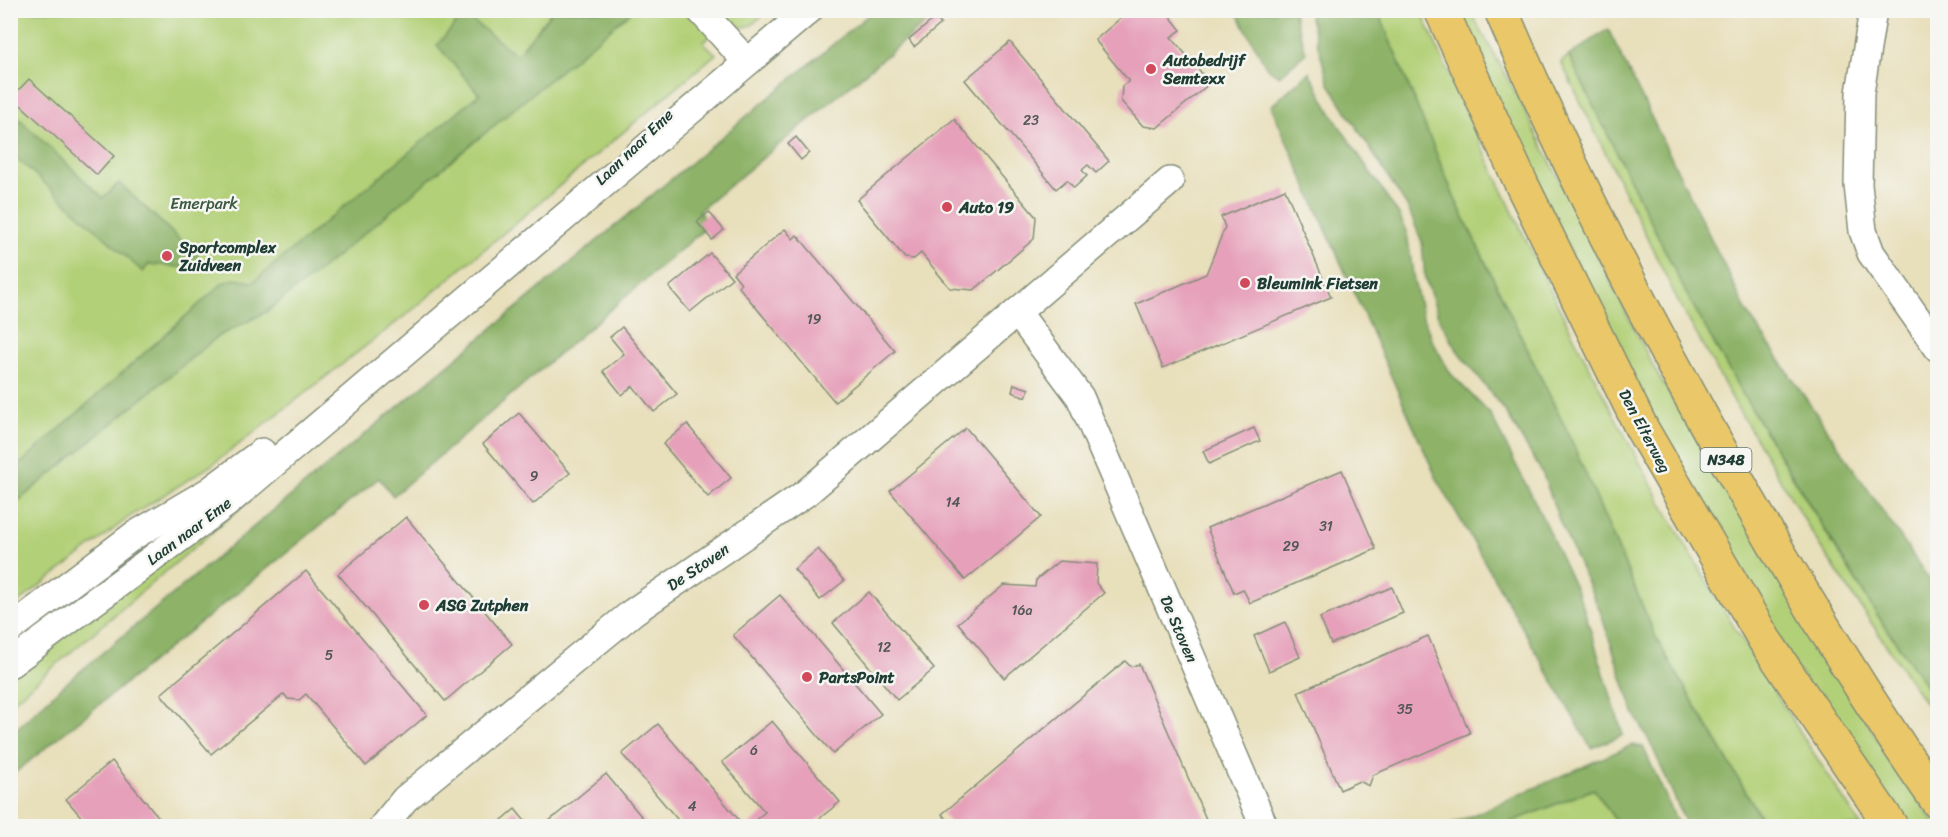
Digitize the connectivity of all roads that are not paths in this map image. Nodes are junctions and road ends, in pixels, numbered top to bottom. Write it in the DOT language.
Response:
graph roads {
  1 [pos="700,10"];
  2 [pos="782,10"];
  3 [pos="809,10"];
  4 [pos="1441,10"];
  5 [pos="1501,10"];
  6 [pos="1873,10"];
  7 [pos="742,56"];
  8 [pos="1170,181"];
  9 [pos="1017,312"];
  10 [pos="1938,348"];
  11 [pos="361,388"];
  12 [pos="10,629"];
  13 [pos="1764,639"];
  14 [pos="10,664"];
  15 [pos="1938,802"];
  16 [pos="383,826"];
  17 [pos="1264,826"];
  18 [pos="1869,826"];
  19 [pos="1891,826"];
  1 -- 7 [label="street"];
  2 -- 7 [label="street, Laan naar Eme"];
  3 -- 7 [label="street, Laan naar Eme"];
  4 -- 13 [label="main road, Den Elterweg"];
  5 -- 15 [label="main road, N348"];
  6 -- 10 [label="street"];
  7 -- 11 [label="street, Laan naar Eme"];
  8 -- 9 [label="street, De Stoven"];
  9 -- 16 [label="street, De Stoven"];
  9 -- 17 [label="street, De Stoven"];
  11 -- 12 [label="street, Laan naar Eme"];
  11 -- 14 [label="street, Laan naar Eme"];
  13 -- 18 [label="main road"];
  13 -- 19 [label="main road, Den Elterweg"];
}
